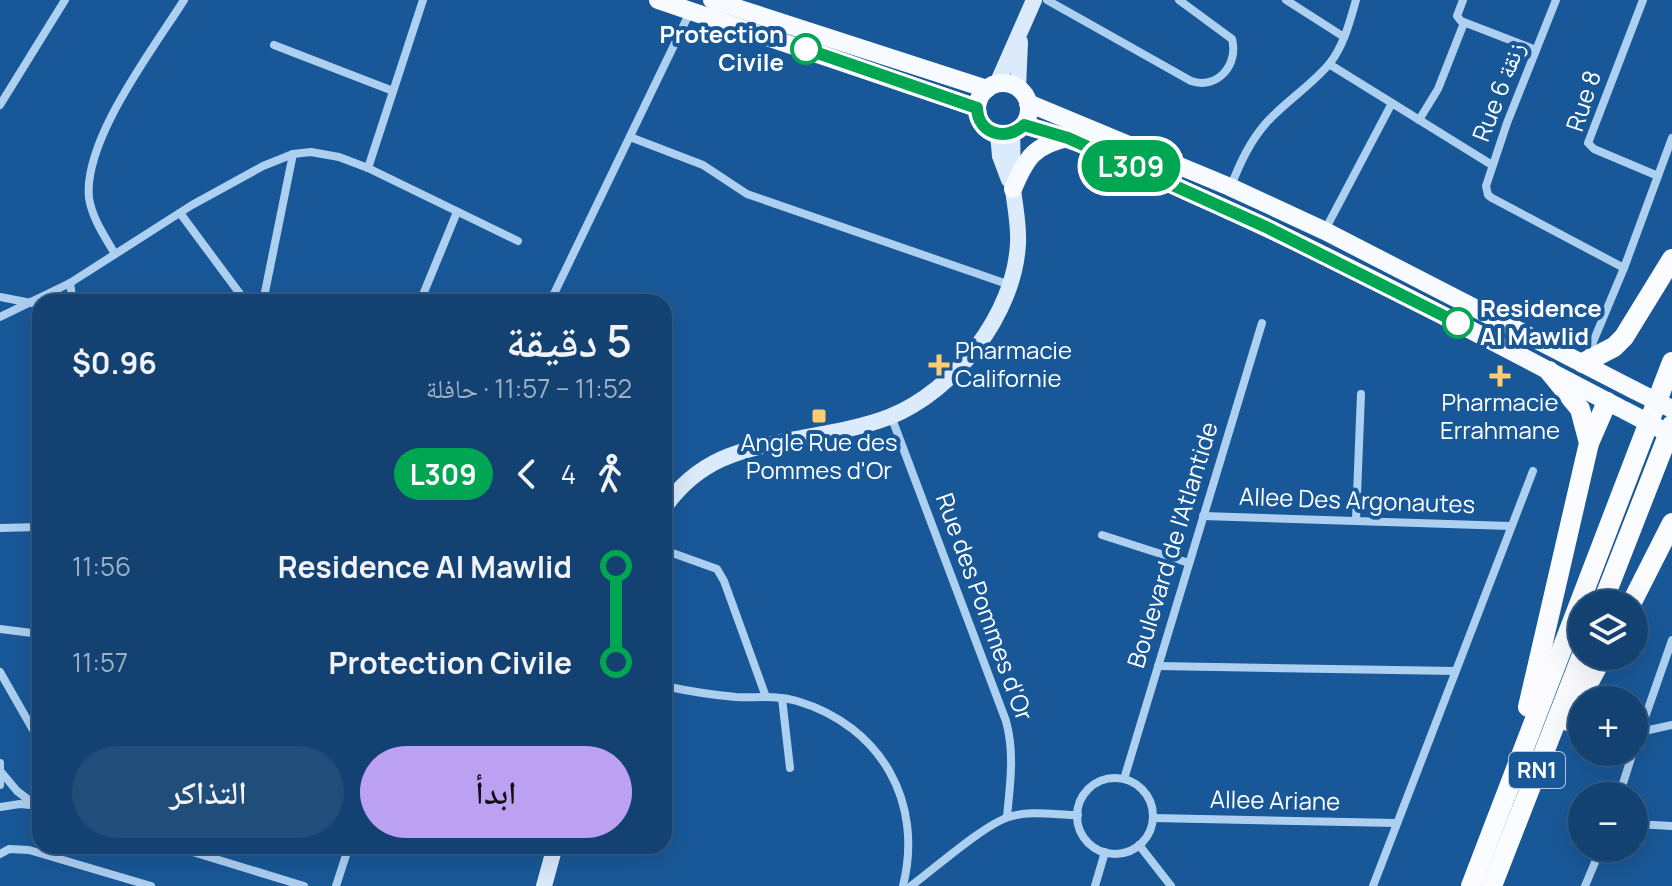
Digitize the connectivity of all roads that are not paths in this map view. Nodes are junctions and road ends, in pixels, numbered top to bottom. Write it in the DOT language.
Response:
graph roads {
  1 [pos="65,0"];
  2 [pos="184,0"];
  3 [pos="423,0"];
  4 [pos="658,0"];
  5 [pos="712,0"];
  6 [pos="1034,0"];
  7 [pos="1047,0"];
  8 [pos="1179,0"];
  9 [pos="1286,0"];
  10 [pos="1356,0"];
  11 [pos="1463,0"];
  12 [pos="1556,0"];
  13 [pos="1643,0"];
  14 [pos="690,11"];
  15 [pos="1464,23"];
  16 [pos="1021,30"];
  17 [pos="1344,37"];
  18 [pos="274,45"];
  19 [pos="1536,50"];
  20 [pos="1329,64"];
  21 [pos="992,86"];
  22 [pos="393,91"];
  23 [pos="1023,95"];
  24 [pos="1392,103"];
  25 [pos="0,105"];
  26 [pos="977,108"];
  27 [pos="1419,120"];
  28 [pos="1011,131"];
  29 [pos="630,137"];
  30 [pos="1068,138"];
  31 [pos="1672,138"];
  32 [pos="293,154"];
  33 [pos="1492,165"];
  34 [pos="368,168"];
  35 [pos="1658,176"];
  36 [pos="1230,187"];
  37 [pos="1013,189"];
  38 [pos="457,212"];
  39 [pos="180,213"];
  40 [pos="1325,231"];
  41 [pos="518,241"];
  42 [pos="115,254"];
  43 [pos="1672,259"];
  44 [pos="1624,268"];
  45 [pos="70,283"];
  46 [pos="1010,285"];
  47 [pos="49,294"];
  48 [pos="72,294"];
  49 [pos="240,294"];
  50 [pos="265,294"];
  51 [pos="423,294"];
  52 [pos="554,294"];
  53 [pos="0,297"];
  54 [pos="31,303"];
  55 [pos="0,317"];
  56 [pos="1262,323"];
  57 [pos="1672,362"];
  58 [pos="1583,363"];
  59 [pos="1549,371"];
  60 [pos="1361,394"];
  61 [pos="1615,406"];
  62 [pos="1672,409"];
  63 [pos="891,416"];
  64 [pos="1672,425"];
  65 [pos="1672,435"];
  66 [pos="1589,443"];
  67 [pos="1533,471"];
  68 [pos="672,497"];
  69 [pos="1203,516"];
  70 [pos="1356,520"];
  71 [pos="1672,523"];
  72 [pos="1510,526"];
  73 [pos="32,527"];
  74 [pos="0,528"];
  75 [pos="1102,535"];
  76 [pos="672,553"];
  77 [pos="1189,563"];
  78 [pos="1607,590"];
  79 [pos="1638,590"];
  80 [pos="0,629"];
  81 [pos="32,633"];
  82 [pos="1672,640"];
  83 [pos="1158,666"];
  84 [pos="1576,670"];
  85 [pos="1596,670"];
  86 [pos="1455,671"];
  87 [pos="0,672"];
  88 [pos="672,687"];
  89 [pos="766,697"];
  90 [pos="782,698"];
  91 [pos="1648,709"];
  92 [pos="1672,725"];
  93 [pos="32,728"];
  94 [pos="1648,730"];
  95 [pos="0,763"];
  96 [pos="790,768"];
  97 [pos="1515,768"];
  98 [pos="2,773"];
  99 [pos="1124,779"];
  100 [pos="0,785"];
  101 [pos="32,802"];
  102 [pos="32,805"];
  103 [pos="0,807"];
  104 [pos="1521,810"];
  105 [pos="1078,815"];
  106 [pos="1007,817"];
  107 [pos="1153,818"];
  108 [pos="1396,823"];
  109 [pos="1648,825"];
  110 [pos="1672,826"];
  111 [pos="1139,845"];
  112 [pos="32,851"];
  113 [pos="1105,852"];
  114 [pos="0,854"];
  115 [pos="43,854"];
  116 [pos="199,854"];
  117 [pos="346,854"];
  118 [pos="553,854"];
  119 [pos="1595,862"];
  120 [pos="151,886"];
  121 [pos="304,886"];
  122 [pos="336,886"];
  123 [pos="544,886"];
  124 [pos="903,886"];
  125 [pos="911,886"];
  126 [pos="1095,886"];
  127 [pos="1171,886"];
  128 [pos="1373,886"];
  129 [pos="1471,886"];
  130 [pos="1492,886"];
  131 [pos="1585,886"];
  1 -- 25 [label="street"];
  2 -- 42 [label="street"];
  3 -- 22 [label="street"];
  4 -- 14 [label="main road"];
  5 -- 21 [label="main road"];
  6 -- 16 [label="main road"];
  7 -- 8 [label="street"];
  9 -- 17 [label="street"];
  10 -- 17 [label="street"];
  11 -- 15 [label="street"];
  12 -- 19 [label="street, Rue 6 زنقة"];
  13 -- 35 [label="street, Rue 8"];
  14 -- 26 [label="main road"];
  14 -- 29 [label="street"];
  15 -- 19 [label="street"];
  15 -- 27 [label="street"];
  16 -- 21 [label="main road"];
  16 -- 23 [label="main road"];
  17 -- 20 [label="street"];
  18 -- 22 [label="street"];
  19 -- 33 [label="street, Rue 6 زنقة"];
  20 -- 24 [label="street"];
  20 -- 36 [label="street"];
  21 -- 23 [label="main road"];
  21 -- 26 [label="main road"];
  22 -- 34 [label="street"];
  23 -- 28 [label="main road"];
  23 -- 36 [label="main road"];
  24 -- 27 [label="street"];
  24 -- 40 [label="street"];
  26 -- 28 [label="main road"];
  27 -- 33 [label="street"];
  28 -- 30 [label="main road"];
  28 -- 37 [label="main road"];
  29 -- 46 [label="street"];
  29 -- 52 [label="street"];
  30 -- 37 [label="main road"];
  30 -- 59 [label="main road"];
  31 -- 35 [label="street"];
  32 -- 34 [label="street"];
  32 -- 39 [label="street"];
  32 -- 50 [label="street"];
  33 -- 44 [label="street, Rue 6 زنقة"];
  34 -- 38 [label="street"];
  35 -- 44 [label="street"];
  36 -- 40 [label="main road"];
  37 -- 46 [label="main road"];
  38 -- 41 [label="street"];
  38 -- 51 [label="street"];
  39 -- 42 [label="street"];
  39 -- 49 [label="street"];
  40 -- 58 [label="main road"];
  42 -- 45 [label="street"];
  43 -- 58 [label="highway"];
  44 -- 58 [label="street"];
  45 -- 47 [label="street"];
  45 -- 48 [label="street"];
  46 -- 63 [label="main road"];
  53 -- 54 [label="street"];
  54 -- 55 [label="street"];
  56 -- 69 [label="street, Boulevard de l'Atlantide"];
  57 -- 97 [label="highway, RN1"];
  58 -- 62 [label="main road, bridge"];
  59 -- 61 [label="main road"];
  59 -- 66 [label="highway"];
  60 -- 70 [label="street"];
  61 -- 65 [label="main road, bridge"];
  61 -- 66 [label="highway"];
  63 -- 68 [label="main road"];
  63 -- 106 [label="street, Rue des Pommes d'Or"];
  64 -- 78 [label="highway"];
  66 -- 97 [label="highway"];
  67 -- 72 [label="street"];
  69 -- 70 [label="street, Allee Des Argonautes"];
  69 -- 77 [label="street, Boulevard de l'Atlantide"];
  70 -- 72 [label="street, Allee Des Argonautes"];
  71 -- 79 [label="highway"];
  72 -- 86 [label="street"];
  73 -- 74 [label="street"];
  75 -- 77 [label="street"];
  76 -- 89 [label="street"];
  77 -- 83 [label="street, Boulevard de l'Atlantide"];
  80 -- 81 [label="street"];
  82 -- 91 [label="street"];
  83 -- 86 [label="street"];
  83 -- 99 [label="street, Boulevard de l'Atlantide"];
  84 -- 104 [label="highway, RN1"];
  85 -- 104 [label="highway"];
  86 -- 108 [label="street"];
  87 -- 93 [label="street"];
  88 -- 89 [label="street"];
  89 -- 90 [label="street"];
  90 -- 96 [label="street"];
  90 -- 124 [label="street"];
  92 -- 94 [label="street"];
  95 -- 98 [label="street"];
  97 -- 129 [label="highway, RN1"];
  98 -- 100 [label="street"];
  98 -- 101 [label="street"];
  99 -- 105 [label="street"];
  99 -- 107 [label="street"];
  102 -- 103 [label="street"];
  104 -- 130 [label="highway, RN1"];
  105 -- 106 [label="street"];
  105 -- 113 [label="street"];
  106 -- 125 [label="street"];
  107 -- 108 [label="street, Allee Ariane"];
  107 -- 111 [label="street"];
  108 -- 128 [label="street"];
  109 -- 110 [label="street"];
  111 -- 113 [label="street"];
  111 -- 127 [label="street"];
  112 -- 114 [label="street"];
  113 -- 126 [label="street"];
  115 -- 120 [label="street"];
  116 -- 121 [label="street"];
  117 -- 122 [label="street"];
  118 -- 123 [label="main road"];
  119 -- 131 [label="street"];
}
